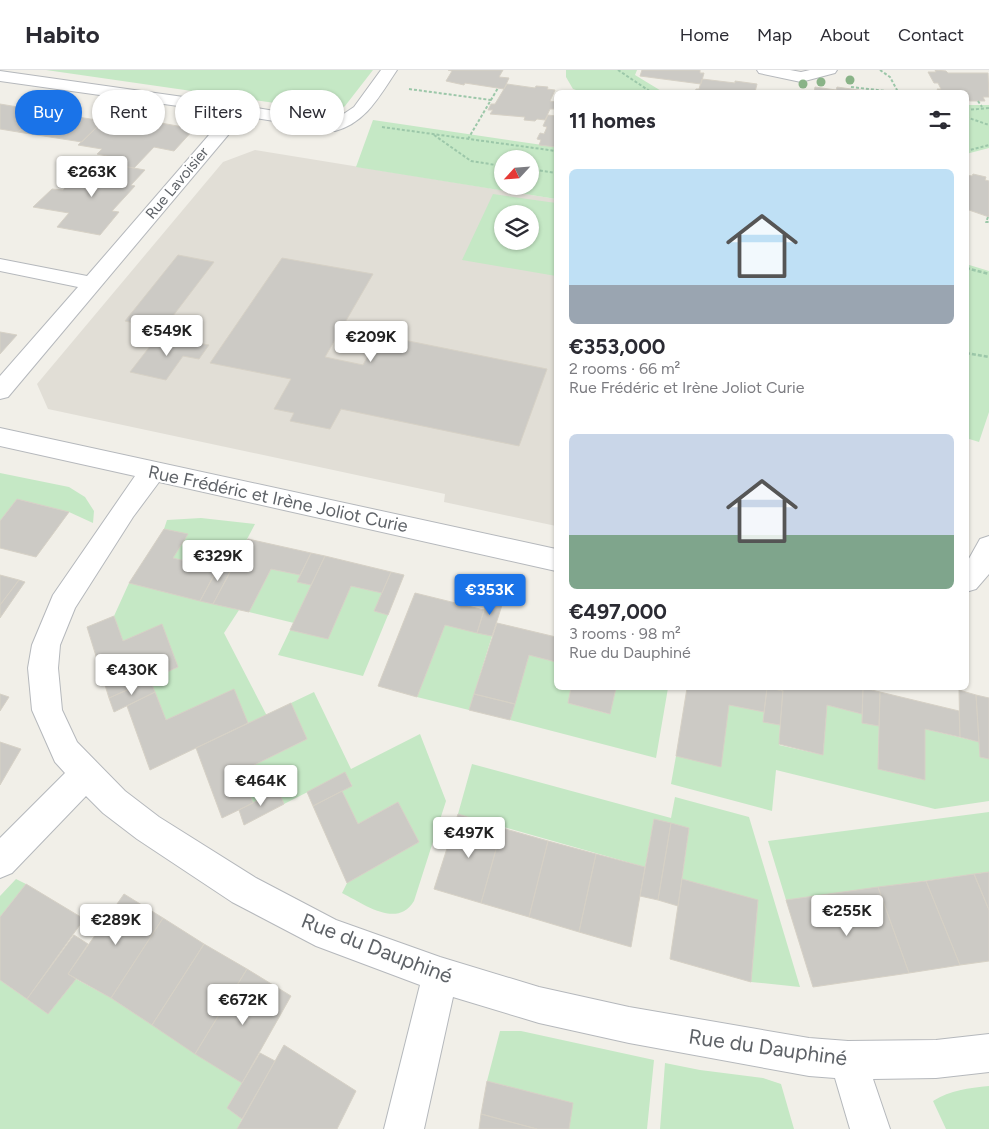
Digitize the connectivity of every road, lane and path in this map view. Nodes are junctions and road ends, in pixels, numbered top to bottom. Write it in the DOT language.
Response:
graph roads {
  1 [pos="618,70"];
  2 [pos="765,70"];
  3 [pos="829,70"];
  4 [pos="880,70"];
  5 [pos="0,76"];
  6 [pos="384,77"];
  7 [pos="845,86"];
  8 [pos="498,88"];
  9 [pos="648,90"];
  10 [pos="880,90"];
  11 [pos="896,90"];
  12 [pos="491,100"];
  13 [pos="175,101"];
  14 [pos="978,101"];
  15 [pos="982,107"];
  16 [pos="989,108"];
  17 [pos="969,109"];
  18 [pos="260,113"];
  19 [pos="969,119"];
  20 [pos="346,123"];
  21 [pos="989,125"];
  22 [pos="432,134"];
  23 [pos="219,135"];
  24 [pos="468,139"];
  25 [pos="989,145"];
  26 [pos="969,150"];
  27 [pos="554,151"];
  28 [pos="494,165"];
  29 [pos="539,171"];
  30 [pos="554,173"];
  31 [pos="988,217"];
  32 [pos="989,222"];
  33 [pos="0,265"];
  34 [pos="969,269"];
  35 [pos="989,274"];
  36 [pos="92,283"];
  37 [pos="969,354"];
  38 [pos="989,357"];
  39 [pos="0,390"];
  40 [pos="0,437"];
  41 [pos="152,472"];
  42 [pos="989,547"];
  43 [pos="554,560"];
  44 [pos="969,578"];
  45 [pos="86,774"];
  46 [pos="0,861"];
  47 [pos="440,975"];
  48 [pos="989,1053"];
  49 [pos="848,1060"];
  50 [pos="404,1129"];
  51 [pos="870,1129"];
  1 -- 9 [label="path"];
  2 -- 3 [label="street"];
  4 -- 11 [label="path"];
  5 -- 13 [label="street"];
  6 -- 12 [label="path"];
  6 -- 20 [label="street"];
  7 -- 10 [label="path"];
  8 -- 12 [label="path"];
  12 -- 24 [label="path"];
  14 -- 15 [label="path"];
  15 -- 16 [label="path"];
  15 -- 17 [label="path"];
  18 -- 20 [label="street"];
  19 -- 21 [label="path"];
  20 -- 22 [label="path"];
  22 -- 24 [label="path"];
  22 -- 28 [label="path"];
  23 -- 36 [label="street, Rue Lavoisier"];
  24 -- 27 [label="path"];
  25 -- 26 [label="path"];
  29 -- 30 [label="path"];
  31 -- 32 [label="path"];
  33 -- 36 [label="street"];
  34 -- 35 [label="path"];
  36 -- 39 [label="street, Rue Lavoisier"];
  37 -- 38 [label="path"];
  40 -- 41 [label="street, Rue Frédéric et Irène Joliot Curie"];
  41 -- 43 [label="street, Rue Frédéric et Irène Joliot Curie"];
  41 -- 45 [label="street, Rue du Dauphiné"];
  42 -- 44 [label="street"];
  45 -- 46 [label="street"];
  45 -- 47 [label="street, Rue du Dauphiné"];
  47 -- 49 [label="street, Rue du Dauphiné"];
  47 -- 50 [label="street"];
  48 -- 49 [label="street, Rue du Dauphiné"];
  49 -- 51 [label="street"];
}
